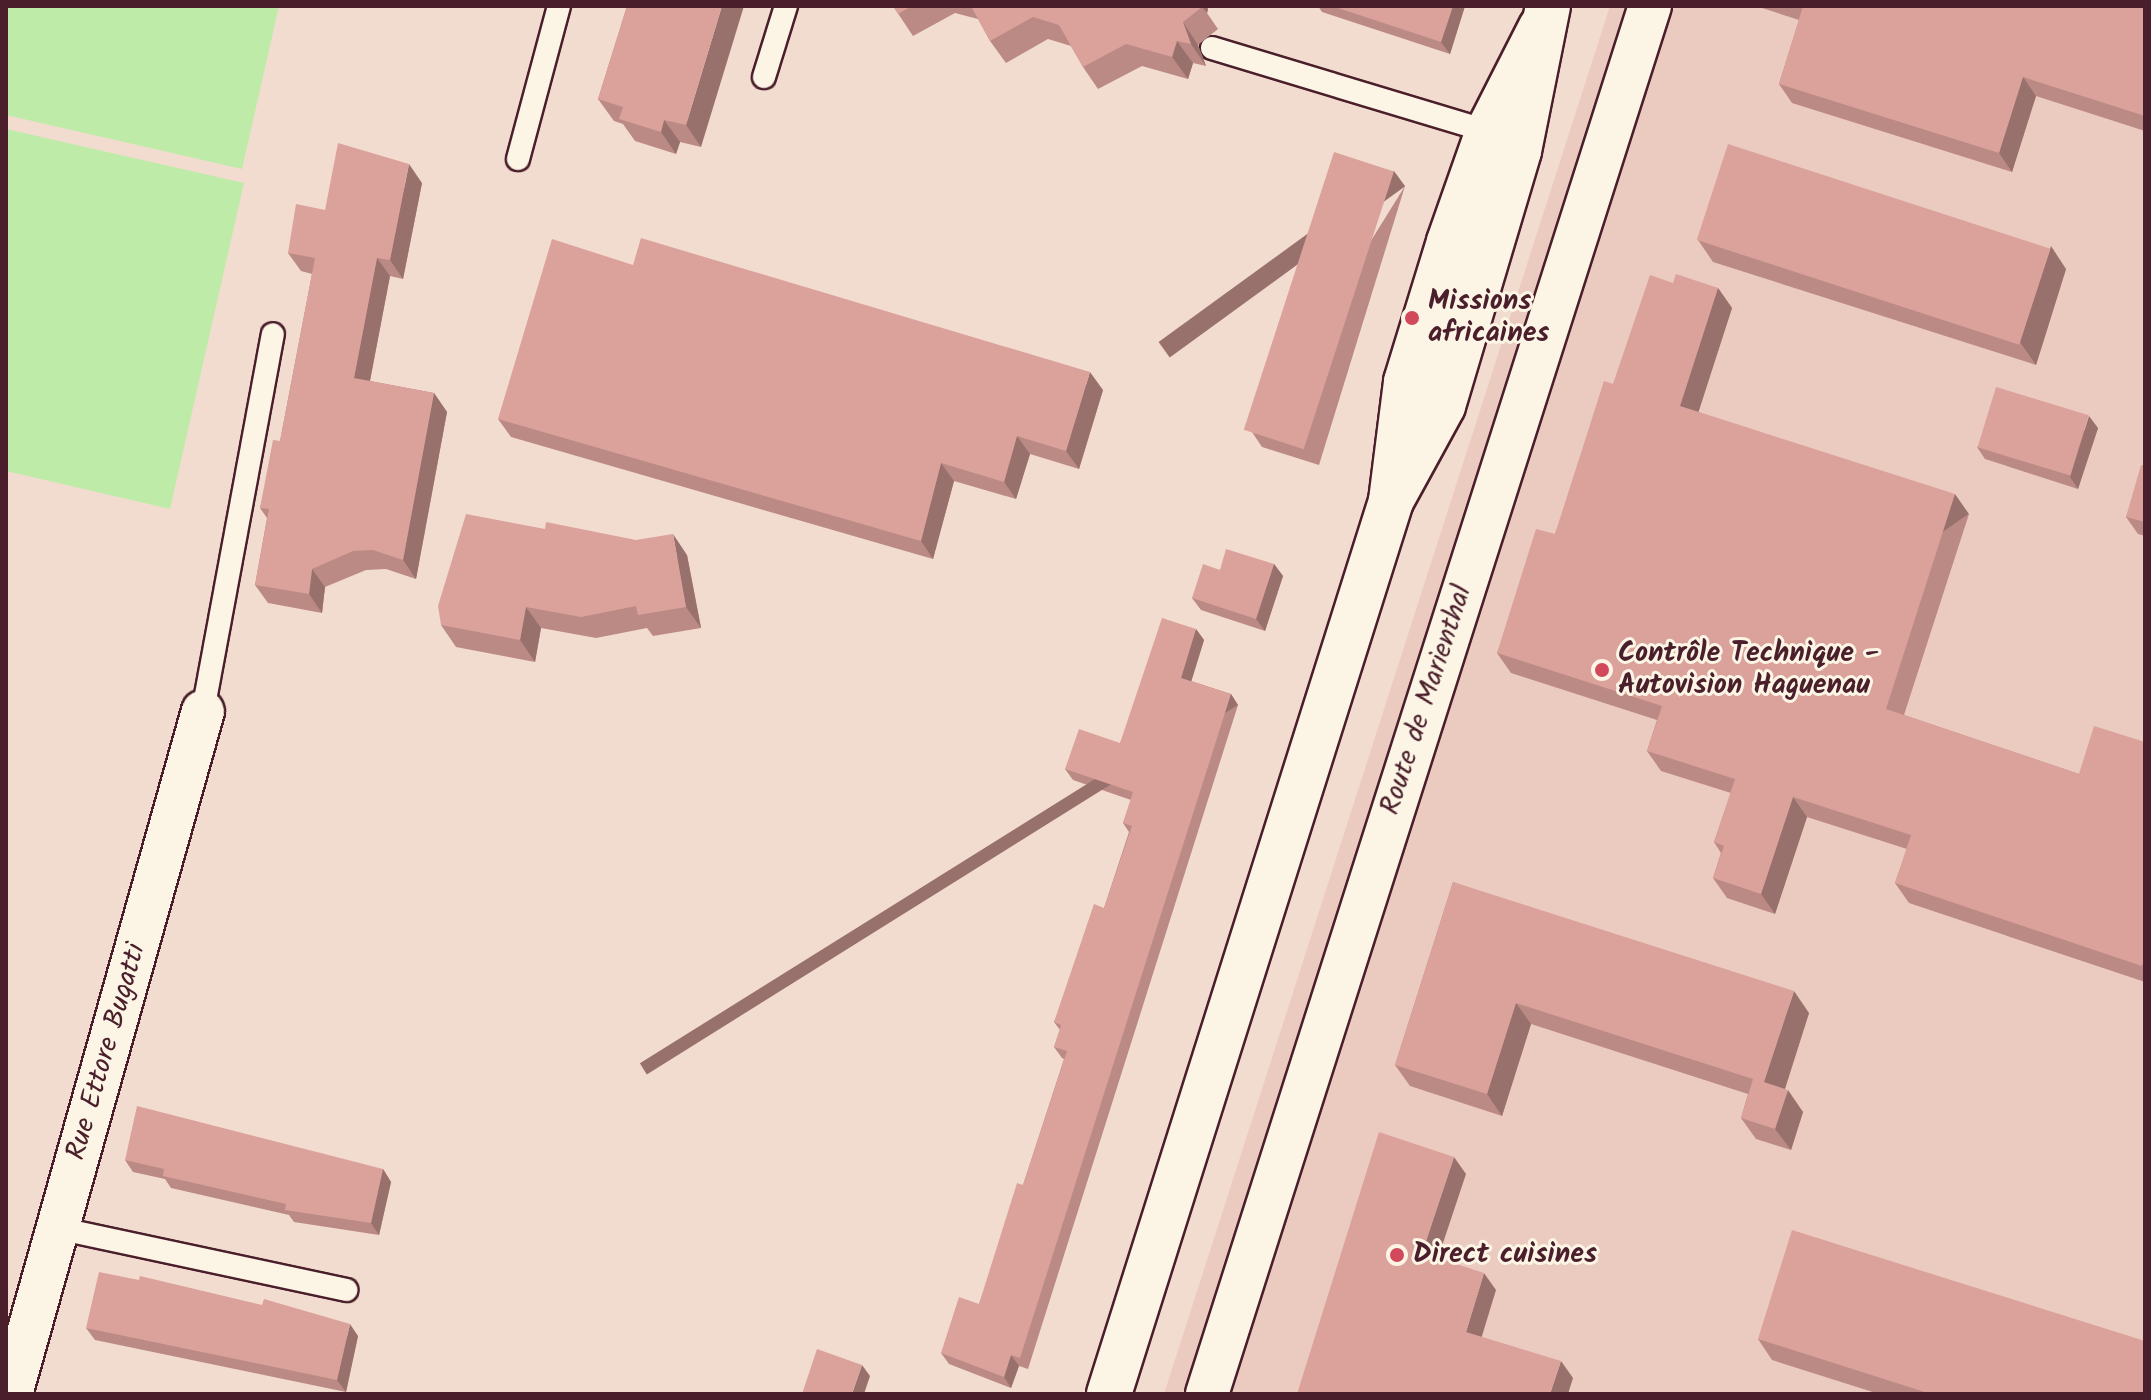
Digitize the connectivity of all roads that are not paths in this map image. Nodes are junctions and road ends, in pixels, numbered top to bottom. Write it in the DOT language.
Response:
graph roads {
  1 [pos="559,6"];
  2 [pos="786,6"];
  3 [pos="1650,6"];
  4 [pos="1545,17"];
  5 [pos="1212,48"];
  6 [pos="764,77"];
  7 [pos="1504,136"];
  8 [pos="518,159"];
  9 [pos="273,334"];
  10 [pos="203,711"];
  11 [pos="57,1228"];
  12 [pos="346,1290"];
  13 [pos="11,1394"];
  14 [pos="1109,1394"];
  15 [pos="1207,1394"];
  1 -- 8 [label="lane"];
  2 -- 6 [label="lane"];
  3 -- 15 [label="street, Route de Marienthal"];
  4 -- 7 [label="street"];
  5 -- 7 [label="lane"];
  7 -- 14 [label="street"];
  9 -- 10 [label="lane"];
  10 -- 11 [label="street, Rue Ettore Bugatti"];
  11 -- 12 [label="lane"];
  11 -- 13 [label="street, Rue Ettore Bugatti"];
}
